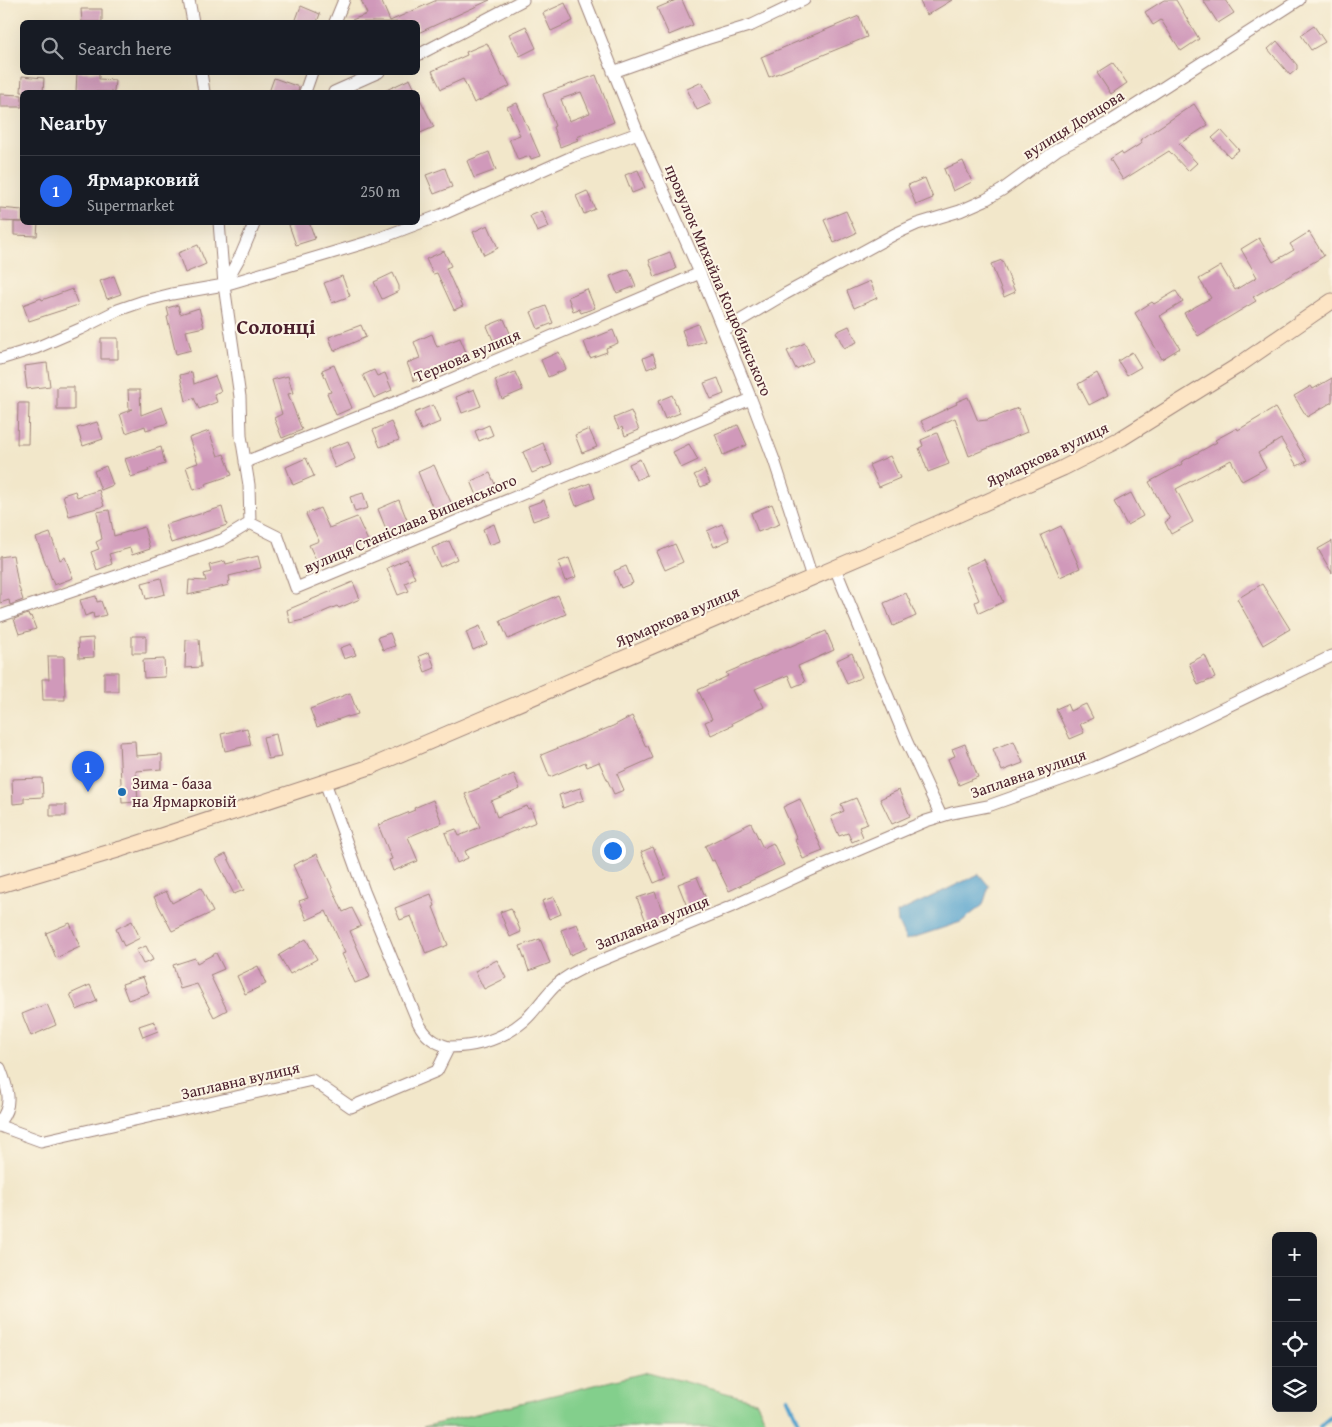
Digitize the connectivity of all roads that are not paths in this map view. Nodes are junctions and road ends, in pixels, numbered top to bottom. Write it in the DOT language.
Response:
graph roads {
  1 [pos="190,0"];
  2 [pos="523,0"];
  3 [pos="585,0"];
  4 [pos="804,0"];
  5 [pos="1299,0"];
  6 [pos="340,1"];
  7 [pos="193,20"];
  8 [pos="335,20"];
  9 [pos="420,54"];
  10 [pos="613,72"];
  11 [pos="201,75"];
  12 [pos="311,75"];
  13 [pos="371,75"];
  14 [pos="204,90"];
  15 [pos="306,90"];
  16 [pos="338,90"];
  17 [pos="638,133"];
  18 [pos="420,223"];
  19 [pos="219,225"];
  20 [pos="254,225"];
  21 [pos="415,225"];
  22 [pos="700,273"];
  23 [pos="224,285"];
  24 [pos="1332,301"];
  25 [pos="724,330"];
  26 [pos="0,359"];
  27 [pos="751,399"];
  28 [pos="245,462"];
  29 [pos="250,522"];
  30 [pos="835,568"];
  31 [pos="812,578"];
  32 [pos="0,616"];
  33 [pos="1332,656"];
  34 [pos="326,782"];
  35 [pos="940,816"];
  36 [pos="0,885"];
  37 [pos="449,1047"];
  38 [pos="0,1068"];
  39 [pos="0,1121"];
  40 [pos="0,1126"];
  1 -- 7 [label="street"];
  2 -- 9 [label="street"];
  3 -- 10 [label="street, провулок Михайла Коцюбинського"];
  4 -- 10 [label="street"];
  5 -- 25 [label="street, вулиця Донцова"];
  6 -- 8 [label="street"];
  10 -- 17 [label="street, провулок Михайла Коцюбинського"];
  11 -- 14 [label="street"];
  12 -- 15 [label="street"];
  13 -- 16 [label="street"];
  17 -- 18 [label="street"];
  17 -- 22 [label="street, провулок Михайла Коцюбинського"];
  19 -- 23 [label="street"];
  20 -- 23 [label="street"];
  21 -- 23 [label="street"];
  22 -- 25 [label="street, провулок Михайла Коцюбинського"];
  22 -- 28 [label="street, Тернова вулиця"];
  23 -- 26 [label="street"];
  23 -- 28 [label="street"];
  24 -- 30 [label="main road, Ярмаркова вулиця"];
  25 -- 27 [label="street, провулок Михайла Коцюбинського"];
  27 -- 29 [label="street, вулиця Станіслава Вишенського"];
  27 -- 31 [label="street, провулок Михайла Коцюбинського"];
  28 -- 29 [label="street"];
  29 -- 32 [label="street"];
  30 -- 31 [label="main road, Ярмаркова вулиця"];
  30 -- 35 [label="street"];
  31 -- 34 [label="main road, Ярмаркова вулиця"];
  33 -- 35 [label="street, Заплавна вулиця"];
  34 -- 36 [label="main road, Ярмаркова вулиця"];
  34 -- 37 [label="street"];
  35 -- 37 [label="street, Заплавна вулиця"];
  37 -- 40 [label="street, Заплавна вулиця"];
  38 -- 39 [label="street"];
}
